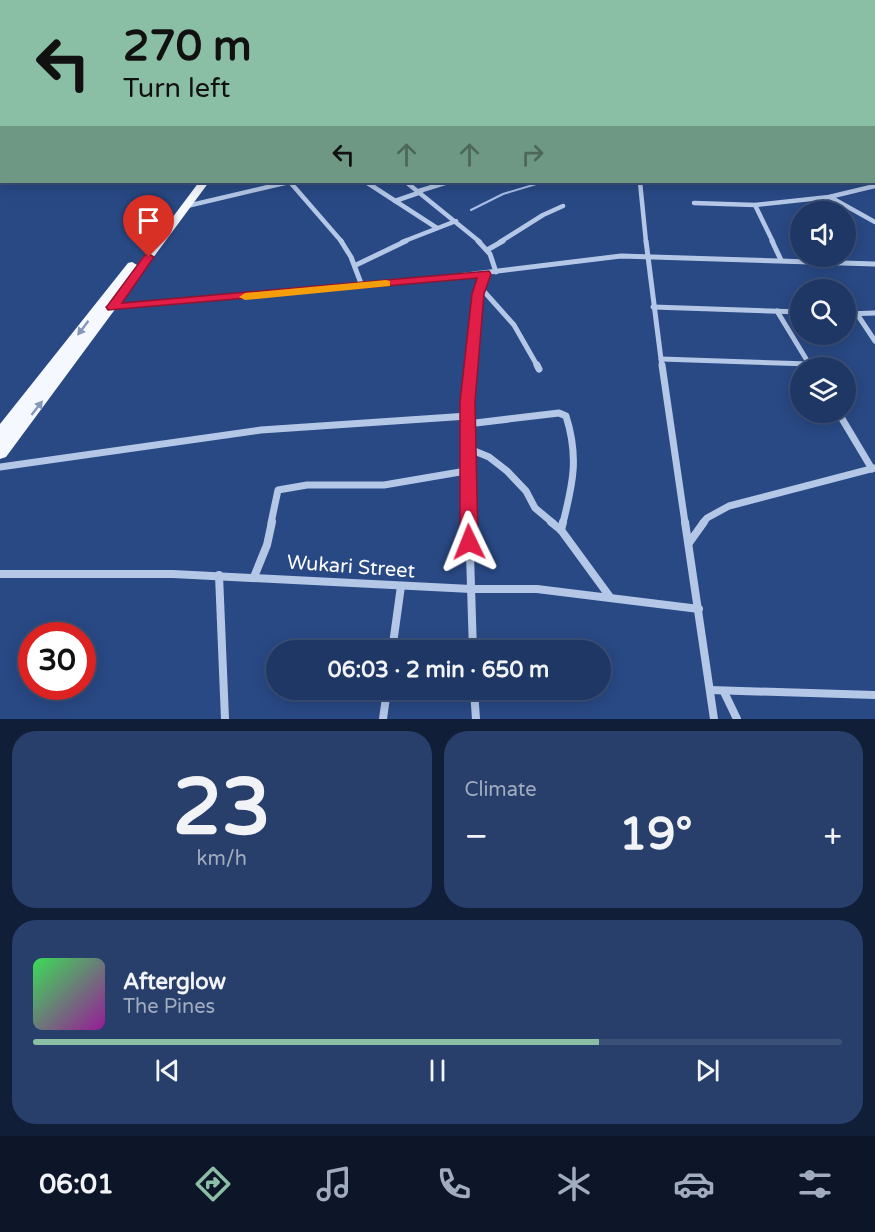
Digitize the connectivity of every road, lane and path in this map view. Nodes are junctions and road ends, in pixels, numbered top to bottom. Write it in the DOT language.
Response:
graph roads {
  1 [pos="194,183"];
  2 [pos="203,183"];
  3 [pos="286,183"];
  4 [pos="291,183"];
  5 [pos="368,183"];
  6 [pos="407,183"];
  7 [pos="445,183"];
  8 [pos="640,183"];
  9 [pos="875,186"];
  10 [pos="420,192"];
  11 [pos="829,197"];
  12 [pos="395,201"];
  13 [pos="694,203"];
  14 [pos="186,206"];
  15 [pos="563,206"];
  16 [pos="755,206"];
  17 [pos="456,221"];
  18 [pos="875,222"];
  19 [pos="437,228"];
  20 [pos="487,250"];
  21 [pos="648,255"];
  22 [pos="781,260"];
  23 [pos="875,264"];
  24 [pos="356,265"];
  25 [pos="496,273"];
  26 [pos="485,274"];
  27 [pos="362,286"];
  28 [pos="480,287"];
  29 [pos="653,306"];
  30 [pos="112,307"];
  31 [pos="777,311"];
  32 [pos="790,312"];
  33 [pos="875,313"];
  34 [pos="857,314"];
  35 [pos="875,341"];
  36 [pos="805,357"];
  37 [pos="661,359"];
  38 [pos="790,365"];
  39 [pos="539,369"];
  40 [pos="467,420"];
  41 [pos="845,423"];
  42 [pos="0,435"];
  43 [pos="467,448"];
  44 [pos="0,453"];
  45 [pos="0,467"];
  46 [pos="874,469"];
  47 [pos="466,471"];
  48 [pos="561,530"];
  49 [pos="689,543"];
  50 [pos="0,574"];
  51 [pos="219,575"];
  52 [pos="254,577"];
  53 [pos="402,586"];
  54 [pos="471,589"];
  55 [pos="610,597"];
  56 [pos="699,609"];
  57 [pos="394,640"];
  58 [pos="473,640"];
  59 [pos="710,690"];
  60 [pos="724,692"];
  61 [pos="875,695"];
  62 [pos="386,700"];
  63 [pos="475,700"];
  64 [pos="225,719"];
  65 [pos="383,719"];
  66 [pos="476,719"];
  67 [pos="714,719"];
  68 [pos="737,719"];
  1 -- 42 [label="main road, one-way"];
  2 -- 14 [label="main road"];
  3 -- 14 [label="street"];
  4 -- 24 [label="street"];
  5 -- 12 [label="street"];
  6 -- 10 [label="street"];
  7 -- 10 [label="street"];
  8 -- 21 [label="street"];
  9 -- 11 [label="street"];
  10 -- 12 [label="street"];
  10 -- 17 [label="street"];
  11 -- 16 [label="street"];
  11 -- 18 [label="street"];
  12 -- 19 [label="street"];
  13 -- 16 [label="street"];
  14 -- 30 [label="main road"];
  15 -- 20 [label="street"];
  16 -- 22 [label="street"];
  17 -- 19 [label="street"];
  17 -- 20 [label="street"];
  19 -- 24 [label="street"];
  20 -- 25 [label="street"];
  21 -- 22 [label="street"];
  21 -- 25 [label="street"];
  21 -- 29 [label="street"];
  22 -- 23 [label="street"];
  24 -- 27 [label="street"];
  25 -- 26 [label="street"];
  26 -- 27 [label="street"];
  26 -- 28 [label="street"];
  27 -- 30 [label="street"];
  28 -- 39 [label="street"];
  28 -- 40 [label="street"];
  29 -- 31 [label="street"];
  29 -- 37 [label="street"];
  44 -- 30 [label="main road, one-way"];
  31 -- 32 [label="street"];
  31 -- 36 [label="street"];
  33 -- 34 [label="street"];
  34 -- 35 [label="street"];
  37 -- 38 [label="street"];
  37 -- 49 [label="street"];
  40 -- 43 [label="street"];
  40 -- 45 [label="street"];
  40 -- 48 [label="street"];
  41 -- 46 [label="street"];
  43 -- 47 [label="street"];
  43 -- 48 [label="street"];
  46 -- 49 [label="street"];
  47 -- 52 [label="street"];
  47 -- 54 [label="street"];
  48 -- 55 [label="street"];
  49 -- 56 [label="street"];
  50 -- 51 [label="street, Wukari Street"];
  51 -- 52 [label="street, Wukari Street"];
  51 -- 64 [label="street"];
  52 -- 53 [label="street, Wukari Street"];
  53 -- 54 [label="street, Wukari Street"];
  53 -- 57 [label="street"];
  54 -- 55 [label="street, Wukari Street"];
  54 -- 58 [label="street"];
  55 -- 56 [label="street, Wukari Street"];
  56 -- 59 [label="street"];
  59 -- 60 [label="street"];
  59 -- 67 [label="street"];
  60 -- 61 [label="street"];
  60 -- 68 [label="street"];
  62 -- 65 [label="street"];
  63 -- 66 [label="street"];
}
